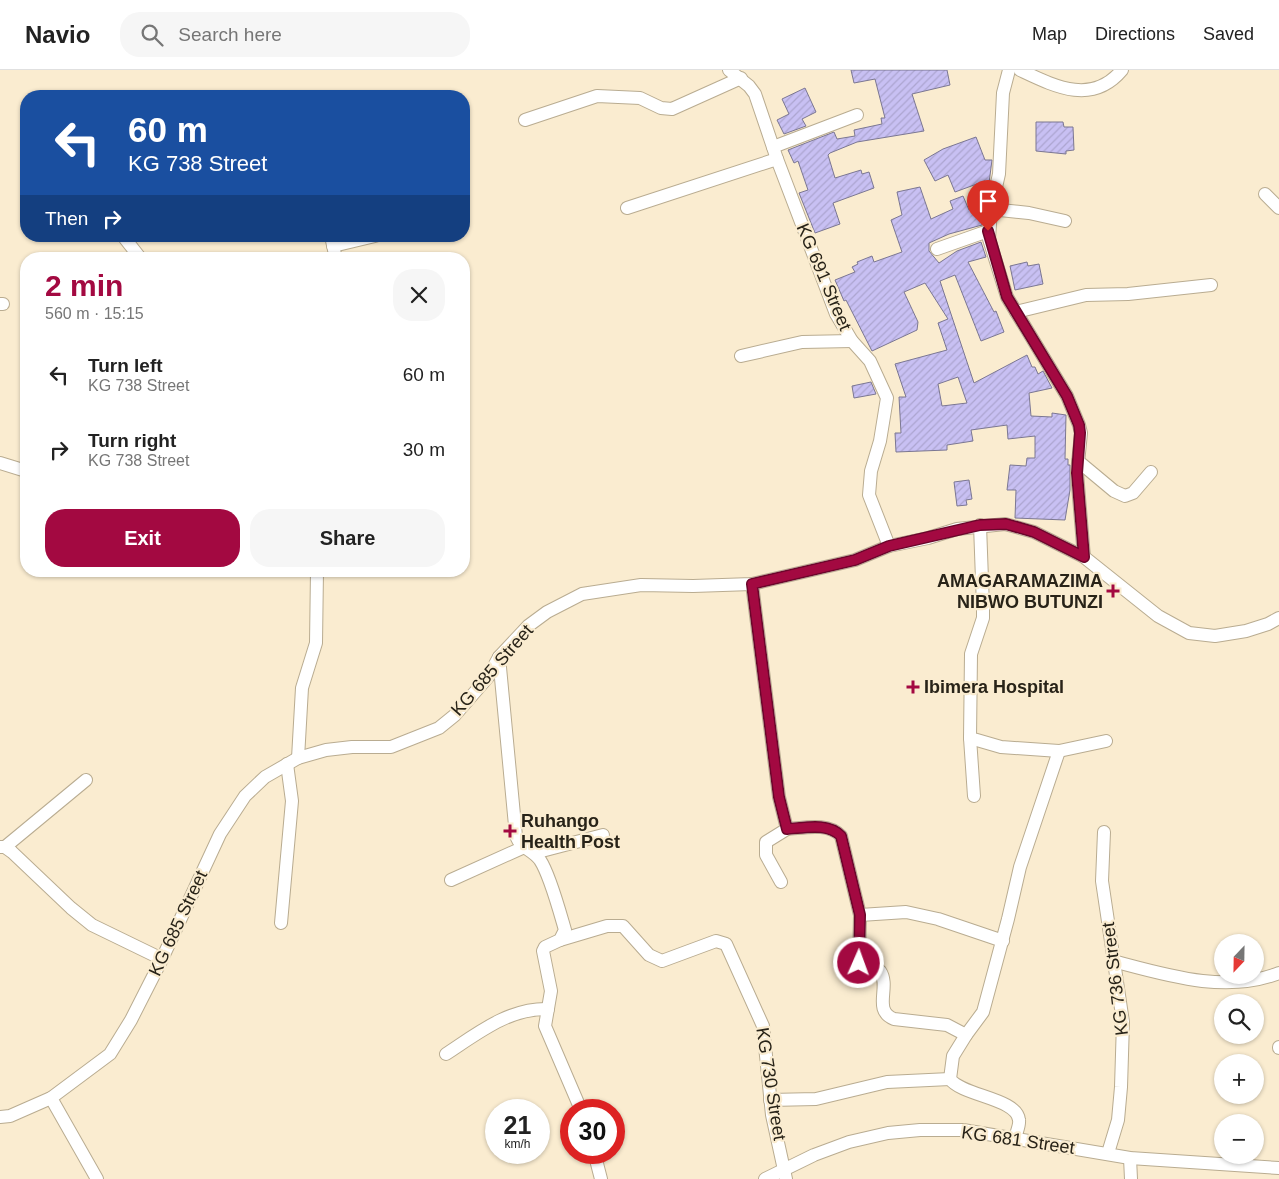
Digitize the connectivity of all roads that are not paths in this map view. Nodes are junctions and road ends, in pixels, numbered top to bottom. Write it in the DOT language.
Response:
graph roads {
  1 [pos="729,70"];
  2 [pos="1009,70"];
  3 [pos="1020,70"];
  4 [pos="1122,70"];
  5 [pos="741,78"];
  6 [pos="857,115"];
  7 [pos="525,120"];
  8 [pos="775,153"];
  9 [pos="1265,194"];
  10 [pos="627,208"];
  11 [pos="1279,208"];
  12 [pos="991,209"];
  13 [pos="1064,221"];
  14 [pos="988,231"];
  15 [pos="128,242"];
  16 [pos="937,249"];
  17 [pos="136,252"];
  18 [pos="1211,285"];
  19 [pos="1016,312"];
  20 [pos="852,341"];
  21 [pos="741,356"];
  22 [pos="1078,461"];
  23 [pos="0,463"];
  24 [pos="20,469"];
  25 [pos="1151,472"];
  26 [pos="980,525"];
  27 [pos="889,546"];
  28 [pos="1084,557"];
  29 [pos="317,577"];
  30 [pos="752,584"];
  31 [pos="1279,618"];
  32 [pos="499,657"];
  33 [pos="970,738"];
  34 [pos="1106,741"];
  35 [pos="1059,751"];
  36 [pos="292,761"];
  37 [pos="86,780"];
  38 [pos="974,796"];
  39 [pos="787,829"];
  40 [pos="1104,832"];
  41 [pos="603,835"];
  42 [pos="2,847"];
  43 [pos="528,850"];
  44 [pos="451,880"];
  45 [pos="781,882"];
  46 [pos="860,915"];
  47 [pos="281,924"];
  48 [pos="560,940"];
  49 [pos="1003,941"];
  50 [pos="162,959"];
  51 [pos="1113,960"];
  52 [pos="1279,973"];
  53 [pos="548,1009"];
  54 [pos="966,1035"];
  55 [pos="446,1054"];
  56 [pos="950,1079"];
  57 [pos="51,1098"];
  58 [pos="576,1099"];
  59 [pos="770,1100"];
  60 [pos="0,1117"];
  61 [pos="1015,1139"];
  62 [pos="1108,1153"];
  63 [pos="1130,1158"];
  64 [pos="598,1164"];
  65 [pos="1279,1168"];
  66 [pos="785,1174"];
  67 [pos="98,1179"];
  68 [pos="602,1179"];
  69 [pos="765,1179"];
  70 [pos="1131,1179"];
  1 -- 5 [label="street, KG 691 Street"];
  2 -- 12 [label="street"];
  3 -- 4 [label="street"];
  5 -- 7 [label="street"];
  5 -- 8 [label="street, KG 691 Street"];
  6 -- 8 [label="street"];
  8 -- 10 [label="street"];
  8 -- 20 [label="street, KG 691 Street"];
  9 -- 11 [label="street"];
  12 -- 13 [label="street"];
  12 -- 14 [label="street"];
  14 -- 16 [label="street"];
  14 -- 19 [label="street"];
  15 -- 17 [label="street"];
  18 -- 19 [label="street"];
  19 -- 22 [label="street"];
  20 -- 21 [label="street"];
  20 -- 27 [label="street, KG 691 Street"];
  22 -- 25 [label="street"];
  22 -- 28 [label="street"];
  23 -- 24 [label="street"];
  26 -- 27 [label="street, KG 685 Street"];
  26 -- 28 [label="street, KG 685 Street"];
  26 -- 33 [label="street"];
  27 -- 30 [label="street, KG 685 Street"];
  28 -- 31 [label="street, KG 685 Street"];
  29 -- 36 [label="street"];
  30 -- 32 [label="street, KG 685 Street"];
  30 -- 39 [label="street"];
  32 -- 36 [label="street, KG 685 Street"];
  32 -- 43 [label="street"];
  33 -- 35 [label="street"];
  33 -- 38 [label="street"];
  34 -- 35 [label="street"];
  35 -- 49 [label="street"];
  36 -- 47 [label="street"];
  36 -- 50 [label="street, KG 685 Street"];
  37 -- 42 [label="street"];
  39 -- 45 [label="street"];
  39 -- 46 [label="street"];
  40 -- 51 [label="street, KG 736 Street"];
  41 -- 43 [label="street"];
  42 -- 50 [label="street"];
  43 -- 44 [label="street"];
  43 -- 48 [label="street"];
  46 -- 49 [label="street"];
  46 -- 54 [label="street"];
  48 -- 53 [label="street"];
  48 -- 59 [label="street, KG 730 Street"];
  49 -- 54 [label="street"];
  50 -- 57 [label="street, KG 685 Street"];
  51 -- 52 [label="street"];
  51 -- 62 [label="street, KG 736 Street"];
  53 -- 55 [label="street"];
  53 -- 58 [label="street"];
  54 -- 56 [label="street"];
  56 -- 59 [label="street"];
  56 -- 61 [label="street"];
  57 -- 60 [label="street, KG 685 Street"];
  57 -- 67 [label="street"];
  59 -- 66 [label="street, KG 730 Street"];
  61 -- 62 [label="street, KG 681 Street"];
  61 -- 66 [label="street, KG 681 Street"];
  62 -- 63 [label="street, KG 681 Street"];
  63 -- 65 [label="street, KG 681 Street"];
  63 -- 70 [label="street"];
  64 -- 68 [label="street"];
  66 -- 69 [label="street, KG 681 Street"];
}
